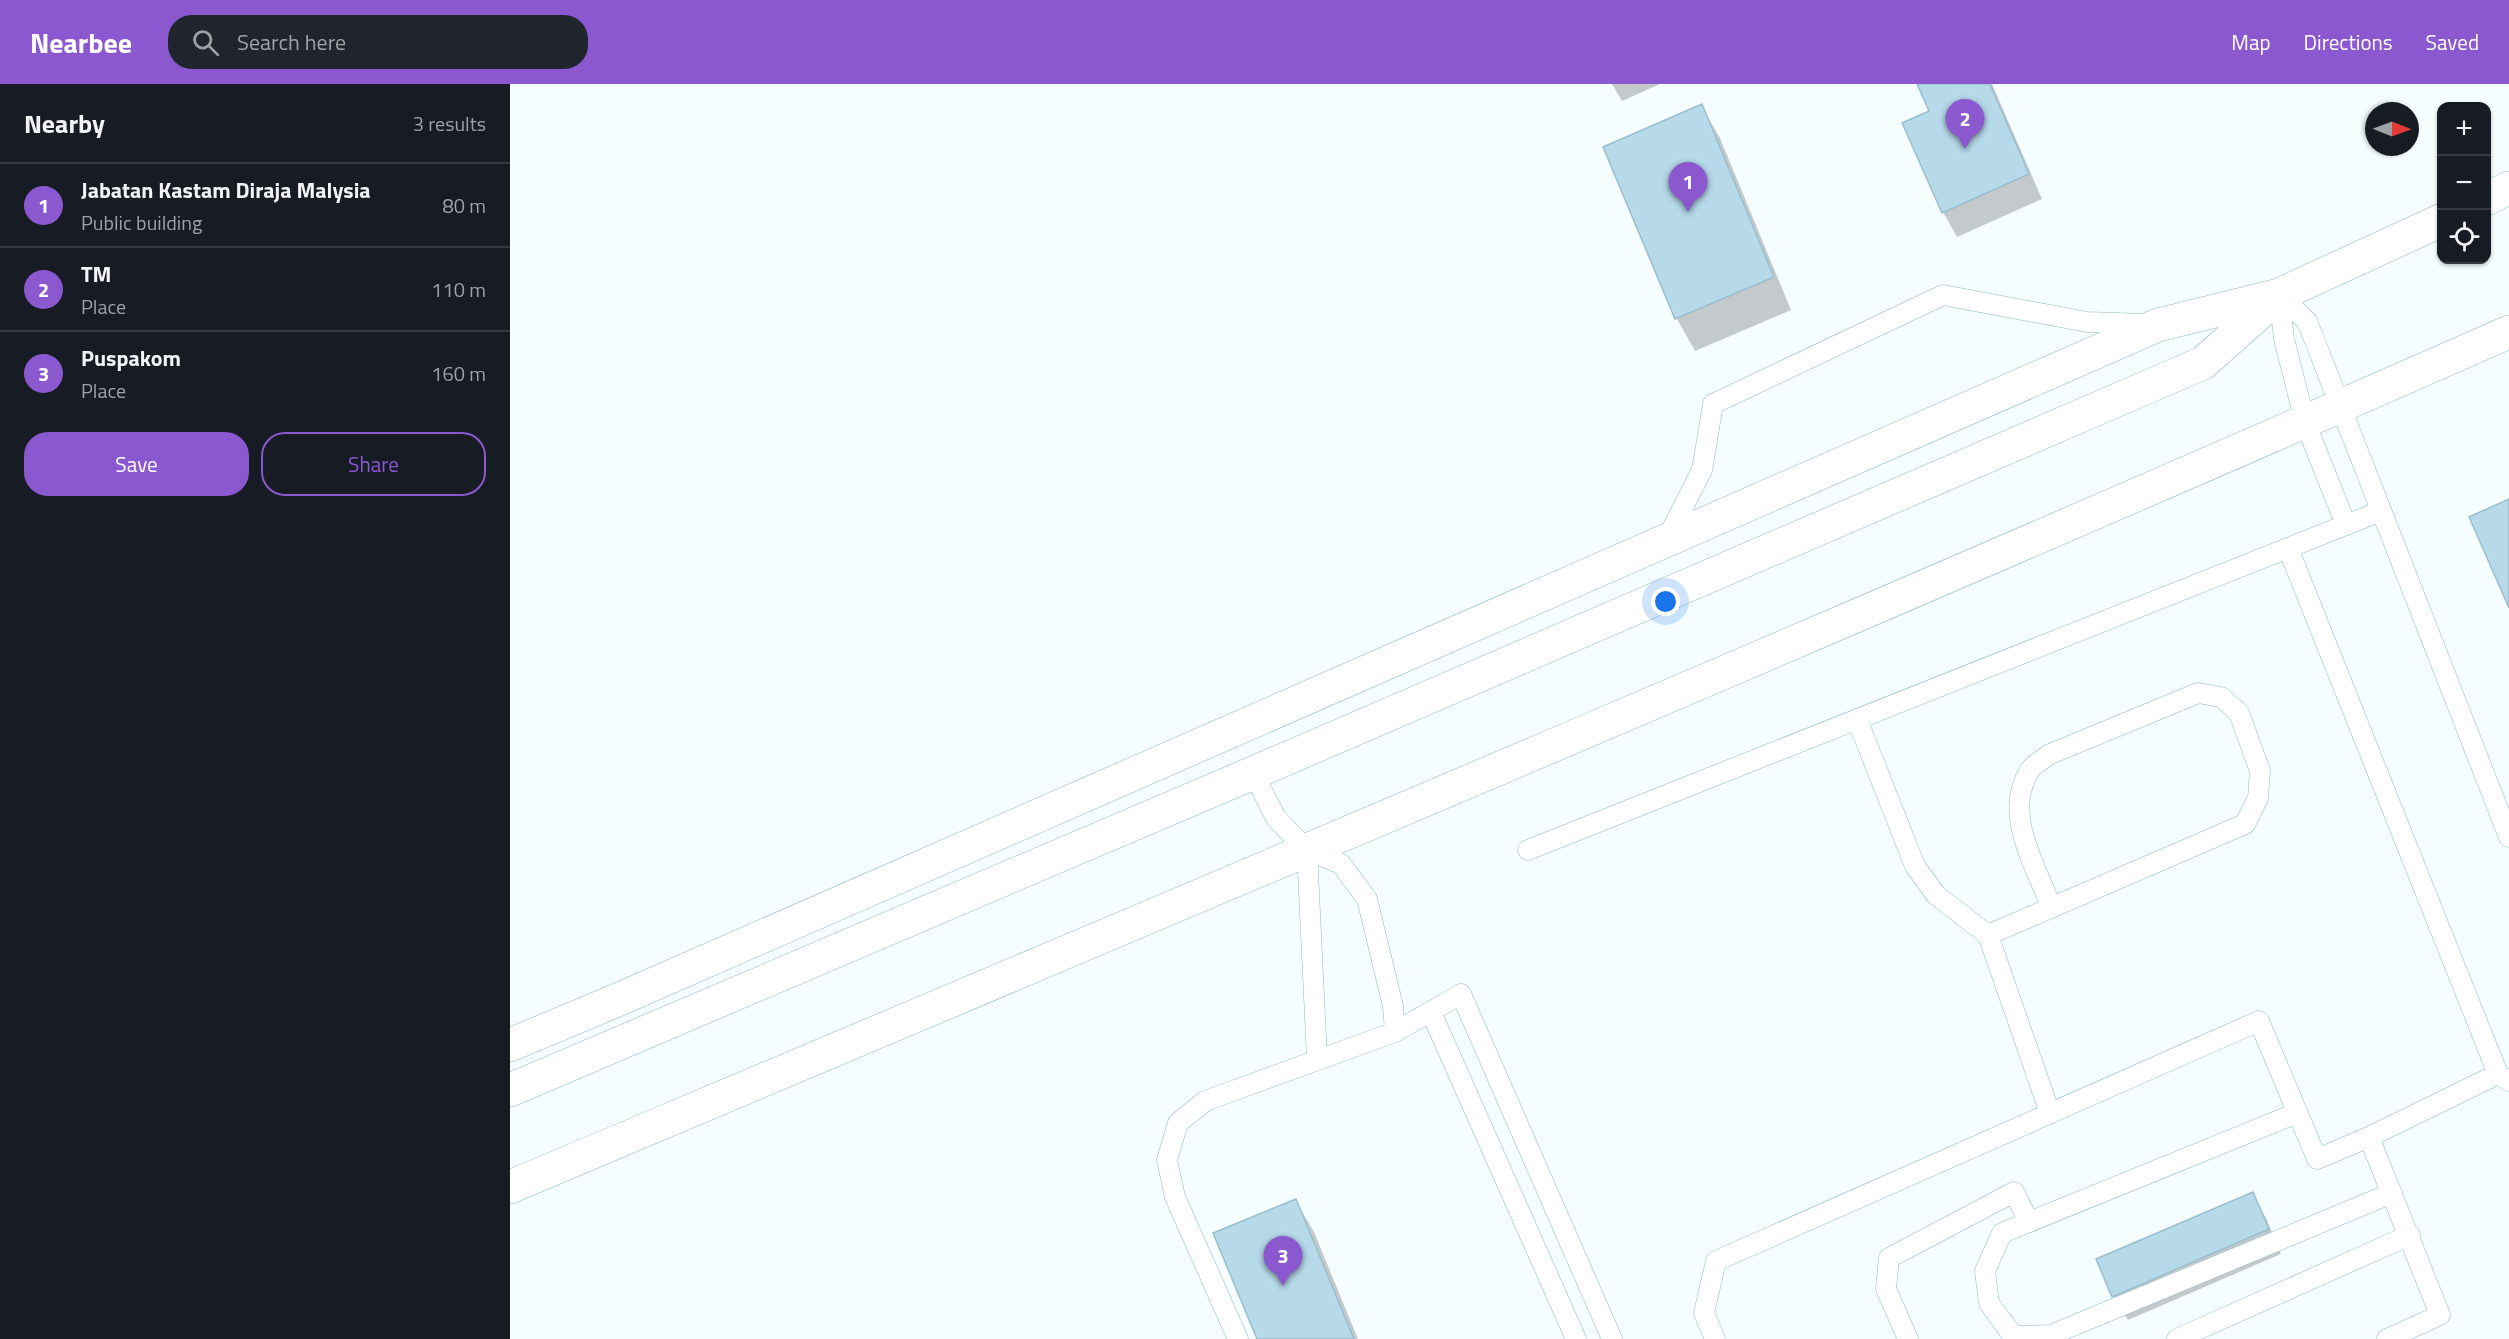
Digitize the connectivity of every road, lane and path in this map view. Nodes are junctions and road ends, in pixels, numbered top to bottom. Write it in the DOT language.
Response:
graph roads {
  1 [pos="2509,188"];
  2 [pos="2491,197"];
  3 [pos="2437,222"];
  4 [pos="2279,296"];
  5 [pos="2158,325"];
  6 [pos="2509,332"];
  7 [pos="2340,406"];
  8 [pos="2305,422"];
  9 [pos="2381,511"];
  10 [pos="2346,525"];
  11 [pos="1666,541"];
  12 [pos="2288,548"];
  13 [pos="1857,719"];
  14 [pos="1253,773"];
  15 [pos="2508,830"];
  16 [pos="1307,850"];
  17 [pos="1528,850"];
  18 [pos="2052,908"];
  19 [pos="1988,935"];
  20 [pos="1431,1012"];
  21 [pos="1395,1032"];
  22 [pos="510,1045"];
  23 [pos="1317,1059"];
  24 [pos="2503,1078"];
  25 [pos="510,1090"];
  26 [pos="2050,1113"];
  27 [pos="2297,1113"];
  28 [pos="2369,1137"];
  29 [pos="510,1187"];
  30 [pos="2392,1193"];
  31 [pos="2029,1222"];
  32 [pos="2409,1235"];
  33 [pos="1238,1339"];
  34 [pos="1576,1339"];
  35 [pos="1612,1339"];
  36 [pos="1715,1339"];
  37 [pos="1908,1339"];
  38 [pos="2177,1339"];
  39 [pos="2387,1339"];
  1 -- 2 [label="main road"];
  3 -- 4 [label="main road"];
  4 -- 5 [label="main road"];
  4 -- 7 [label="lane"];
  4 -- 8 [label="lane"];
  4 -- 14 [label="main road"];
  5 -- 11 [label="main road"];
  5 -- 11 [label="lane"];
  6 -- 7 [label="main road"];
  7 -- 8 [label="main road"];
  7 -- 9 [label="lane"];
  8 -- 10 [label="lane"];
  8 -- 16 [label="main road"];
  9 -- 10 [label="lane"];
  9 -- 15 [label="lane"];
  10 -- 12 [label="lane"];
  11 -- 22 [label="main road"];
  12 -- 13 [label="lane"];
  12 -- 24 [label="lane"];
  13 -- 17 [label="lane"];
  13 -- 19 [label="lane"];
  14 -- 16 [label="lane"];
  14 -- 25 [label="main road"];
  16 -- 21 [label="lane"];
  16 -- 23 [label="lane"];
  16 -- 29 [label="main road"];
  18 -- 18 [label="lane"];
  18 -- 19 [label="lane"];
  19 -- 26 [label="lane"];
  20 -- 21 [label="lane"];
  20 -- 34 [label="lane"];
  20 -- 35 [label="lane"];
  21 -- 23 [label="lane"];
  23 -- 33 [label="lane"];
  24 -- 28 [label="lane"];
  26 -- 27 [label="lane"];
  26 -- 36 [label="lane"];
  27 -- 28 [label="lane"];
  27 -- 31 [label="lane"];
  28 -- 30 [label="lane"];
  30 -- 31 [label="lane"];
  30 -- 32 [label="lane"];
  31 -- 37 [label="lane"];
  32 -- 38 [label="lane"];
  32 -- 39 [label="lane"];
}
